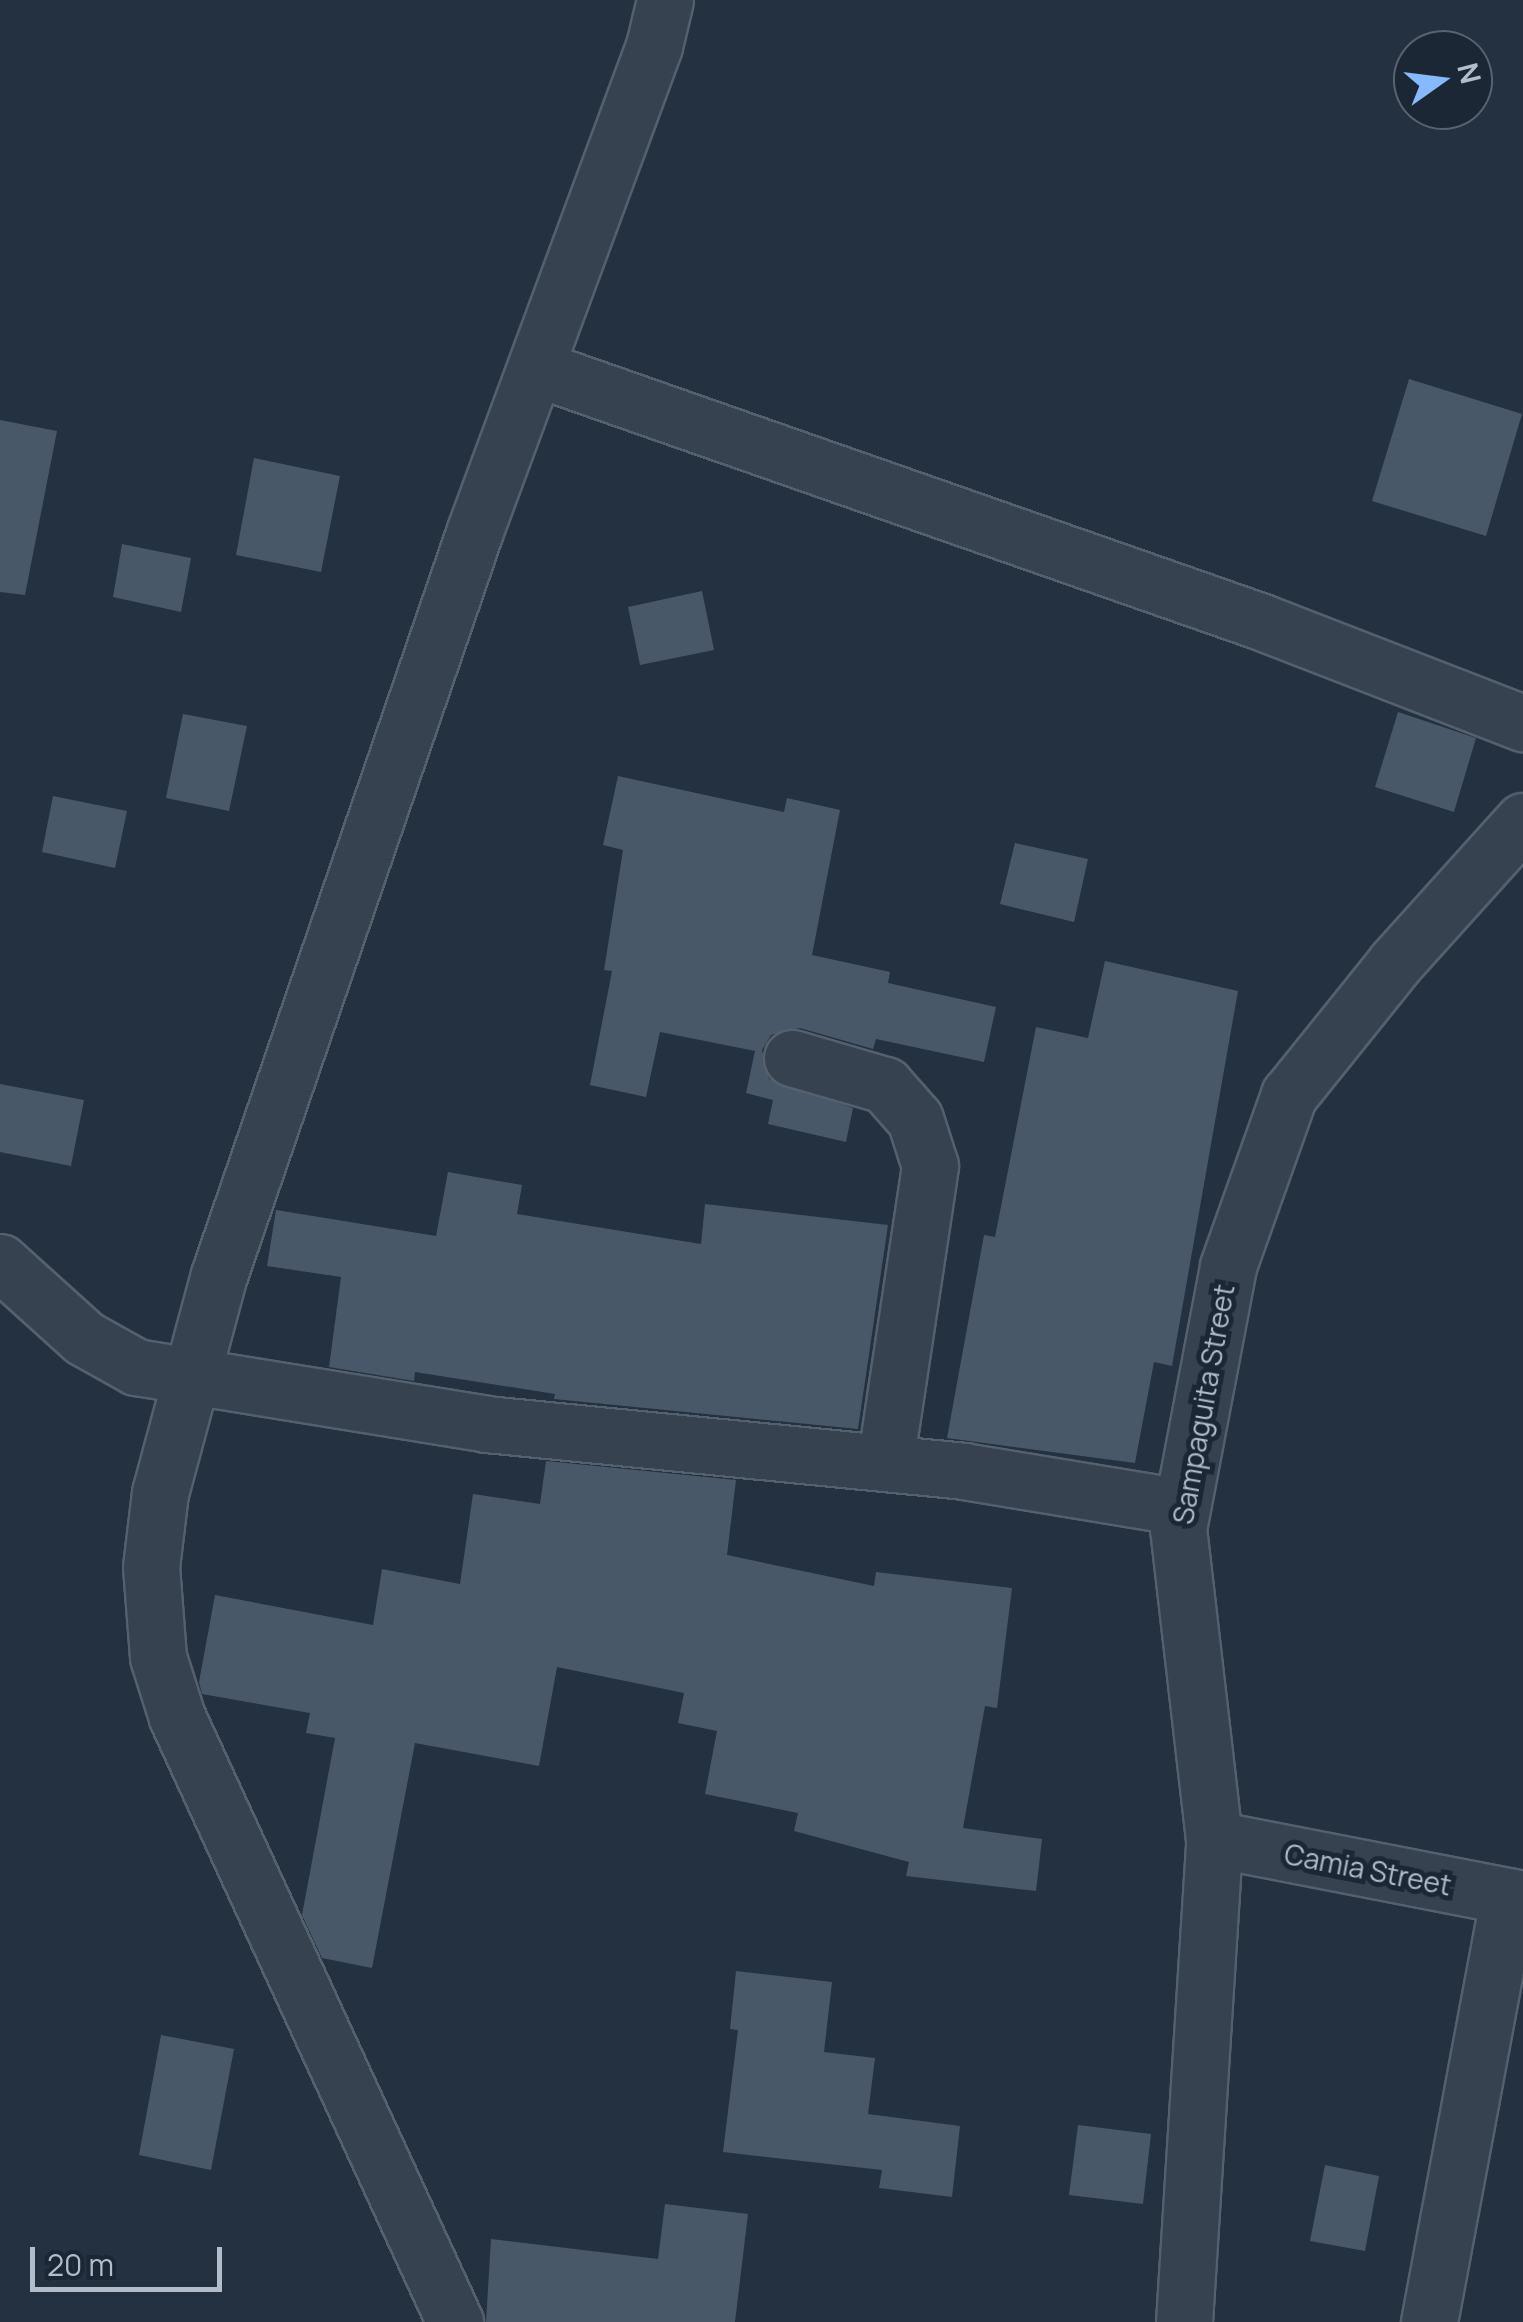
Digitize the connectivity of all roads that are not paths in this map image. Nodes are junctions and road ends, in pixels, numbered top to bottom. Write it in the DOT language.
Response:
graph roads {
  1 [pos="664,0"];
  2 [pos="536,368"];
  3 [pos="1523,723"];
  4 [pos="1523,820"];
  5 [pos="792,1058"];
  6 [pos="0,1262"];
  7 [pos="192,1375"];
  8 [pos="884,1463"];
  9 [pos="1182,1507"];
  10 [pos="1214,1839"];
  11 [pos="1516,1897"];
  12 [pos="454,2322"];
  13 [pos="1184,2322"];
  14 [pos="1430,2322"];
  1 -- 2 [label="street"];
  2 -- 3 [label="street"];
  2 -- 7 [label="street"];
  4 -- 9 [label="street, Sampaguita Street"];
  5 -- 8 [label="street"];
  6 -- 7 [label="street"];
  7 -- 8 [label="street"];
  7 -- 12 [label="street"];
  8 -- 9 [label="street"];
  9 -- 10 [label="street, Sampaguita Street"];
  10 -- 11 [label="street, Camia Street"];
  10 -- 13 [label="street, Sampaguita Street"];
  11 -- 14 [label="street"];
}
